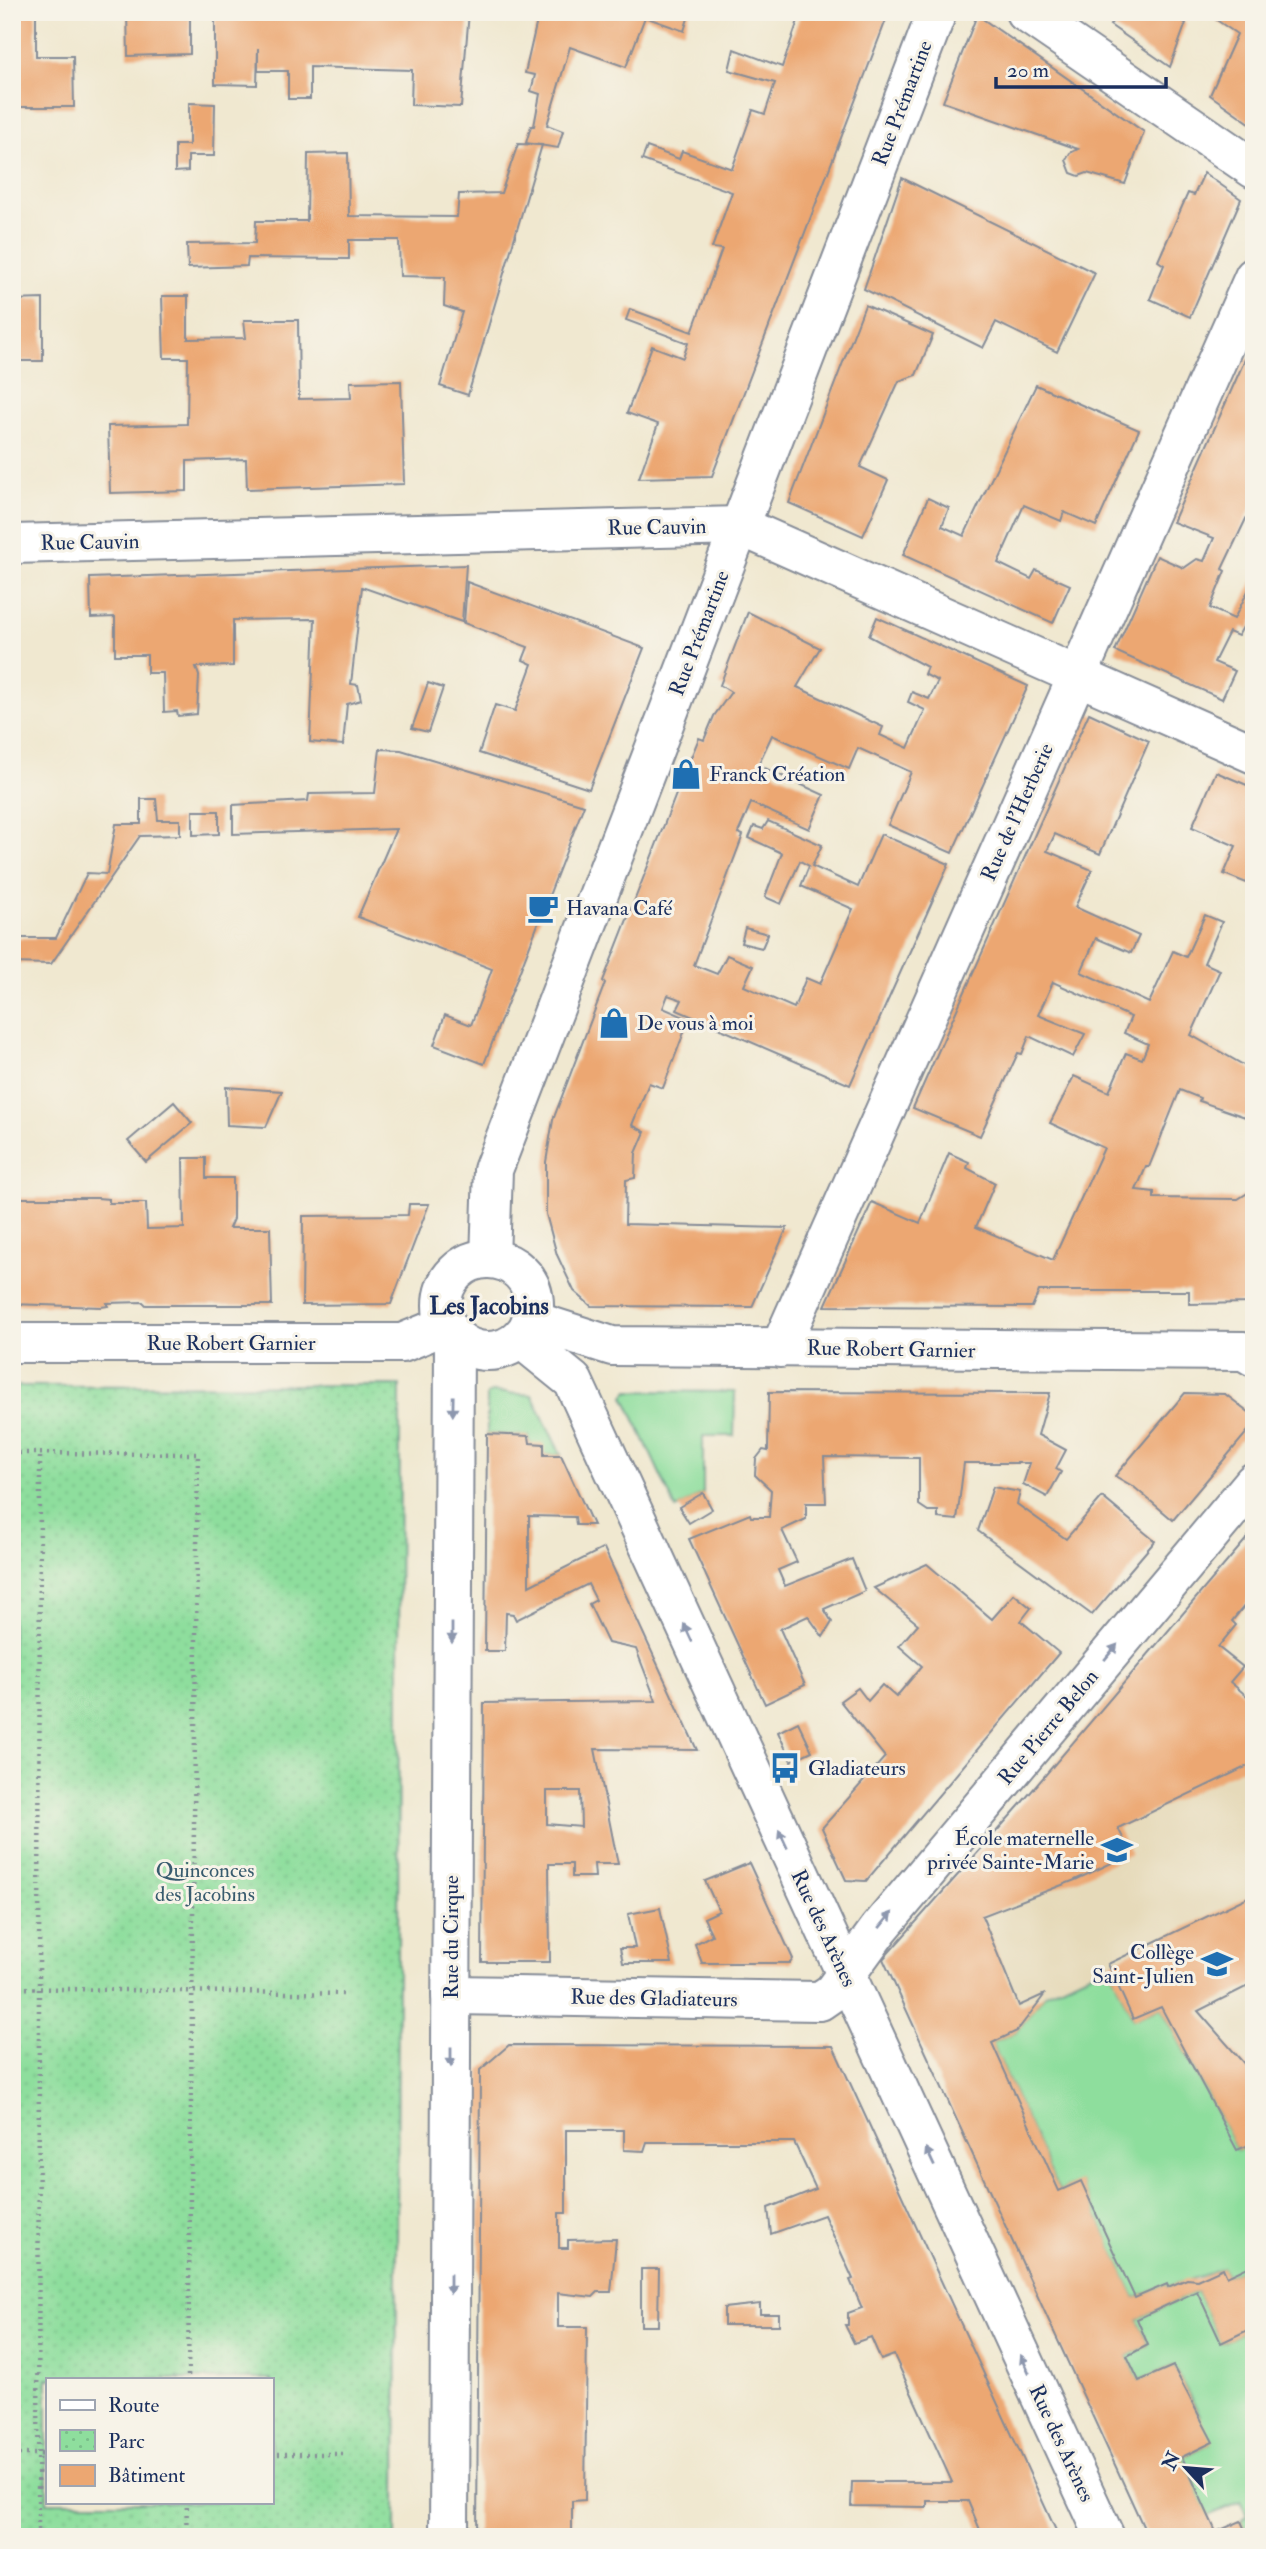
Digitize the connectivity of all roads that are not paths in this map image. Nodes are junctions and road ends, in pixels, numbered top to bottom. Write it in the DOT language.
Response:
graph roads {
  1 [pos="937,12"];
  2 [pos="1025,12"];
  3 [pos="1254,169"];
  4 [pos="1254,277"];
  5 [pos="740,526"];
  6 [pos="12,544"];
  7 [pos="1078,675"];
  8 [pos="1254,754"];
  9 [pos="490,1259"];
  10 [pos="526,1329"];
  11 [pos="450,1331"];
  12 [pos="12,1343"];
  13 [pos="780,1348"];
  14 [pos="1254,1357"];
  15 [pos="1254,1482"];
  16 [pos="846,1975"];
  17 [pos="451,1995"];
  18 [pos="449,2537"];
  19 [pos="1105,2537"];
  1 -- 5 [label="street, Rue Prémartine"];
  2 -- 3 [label="street"];
  4 -- 7 [label="street, Rue de l'Herberie"];
  5 -- 6 [label="street, Rue Cauvin"];
  5 -- 7 [label="street, Rue Cauvin"];
  5 -- 9 [label="street, Rue Prémartine"];
  7 -- 8 [label="street, Rue Cauvin"];
  7 -- 13 [label="street, Rue de l'Herberie"];
  9 -- 10 [label="street"];
  9 -- 11 [label="street"];
  10 -- 11 [label="street"];
  10 -- 13 [label="street, Rue Robert Garnier"];
  16 -- 10 [label="street, Rue des Arènes, one-way"];
  11 -- 12 [label="street, Rue Robert Garnier"];
  11 -- 17 [label="street, Rue du Cirque, one-way"];
  13 -- 14 [label="street, Rue Robert Garnier"];
  16 -- 15 [label="street, Rue Pierre Belon, one-way"];
  16 -- 17 [label="street, Rue des Gladiateurs"];
  19 -- 16 [label="street, Rue des Arènes, one-way"];
  17 -- 18 [label="street, Rue du Cirque, one-way"];
}
